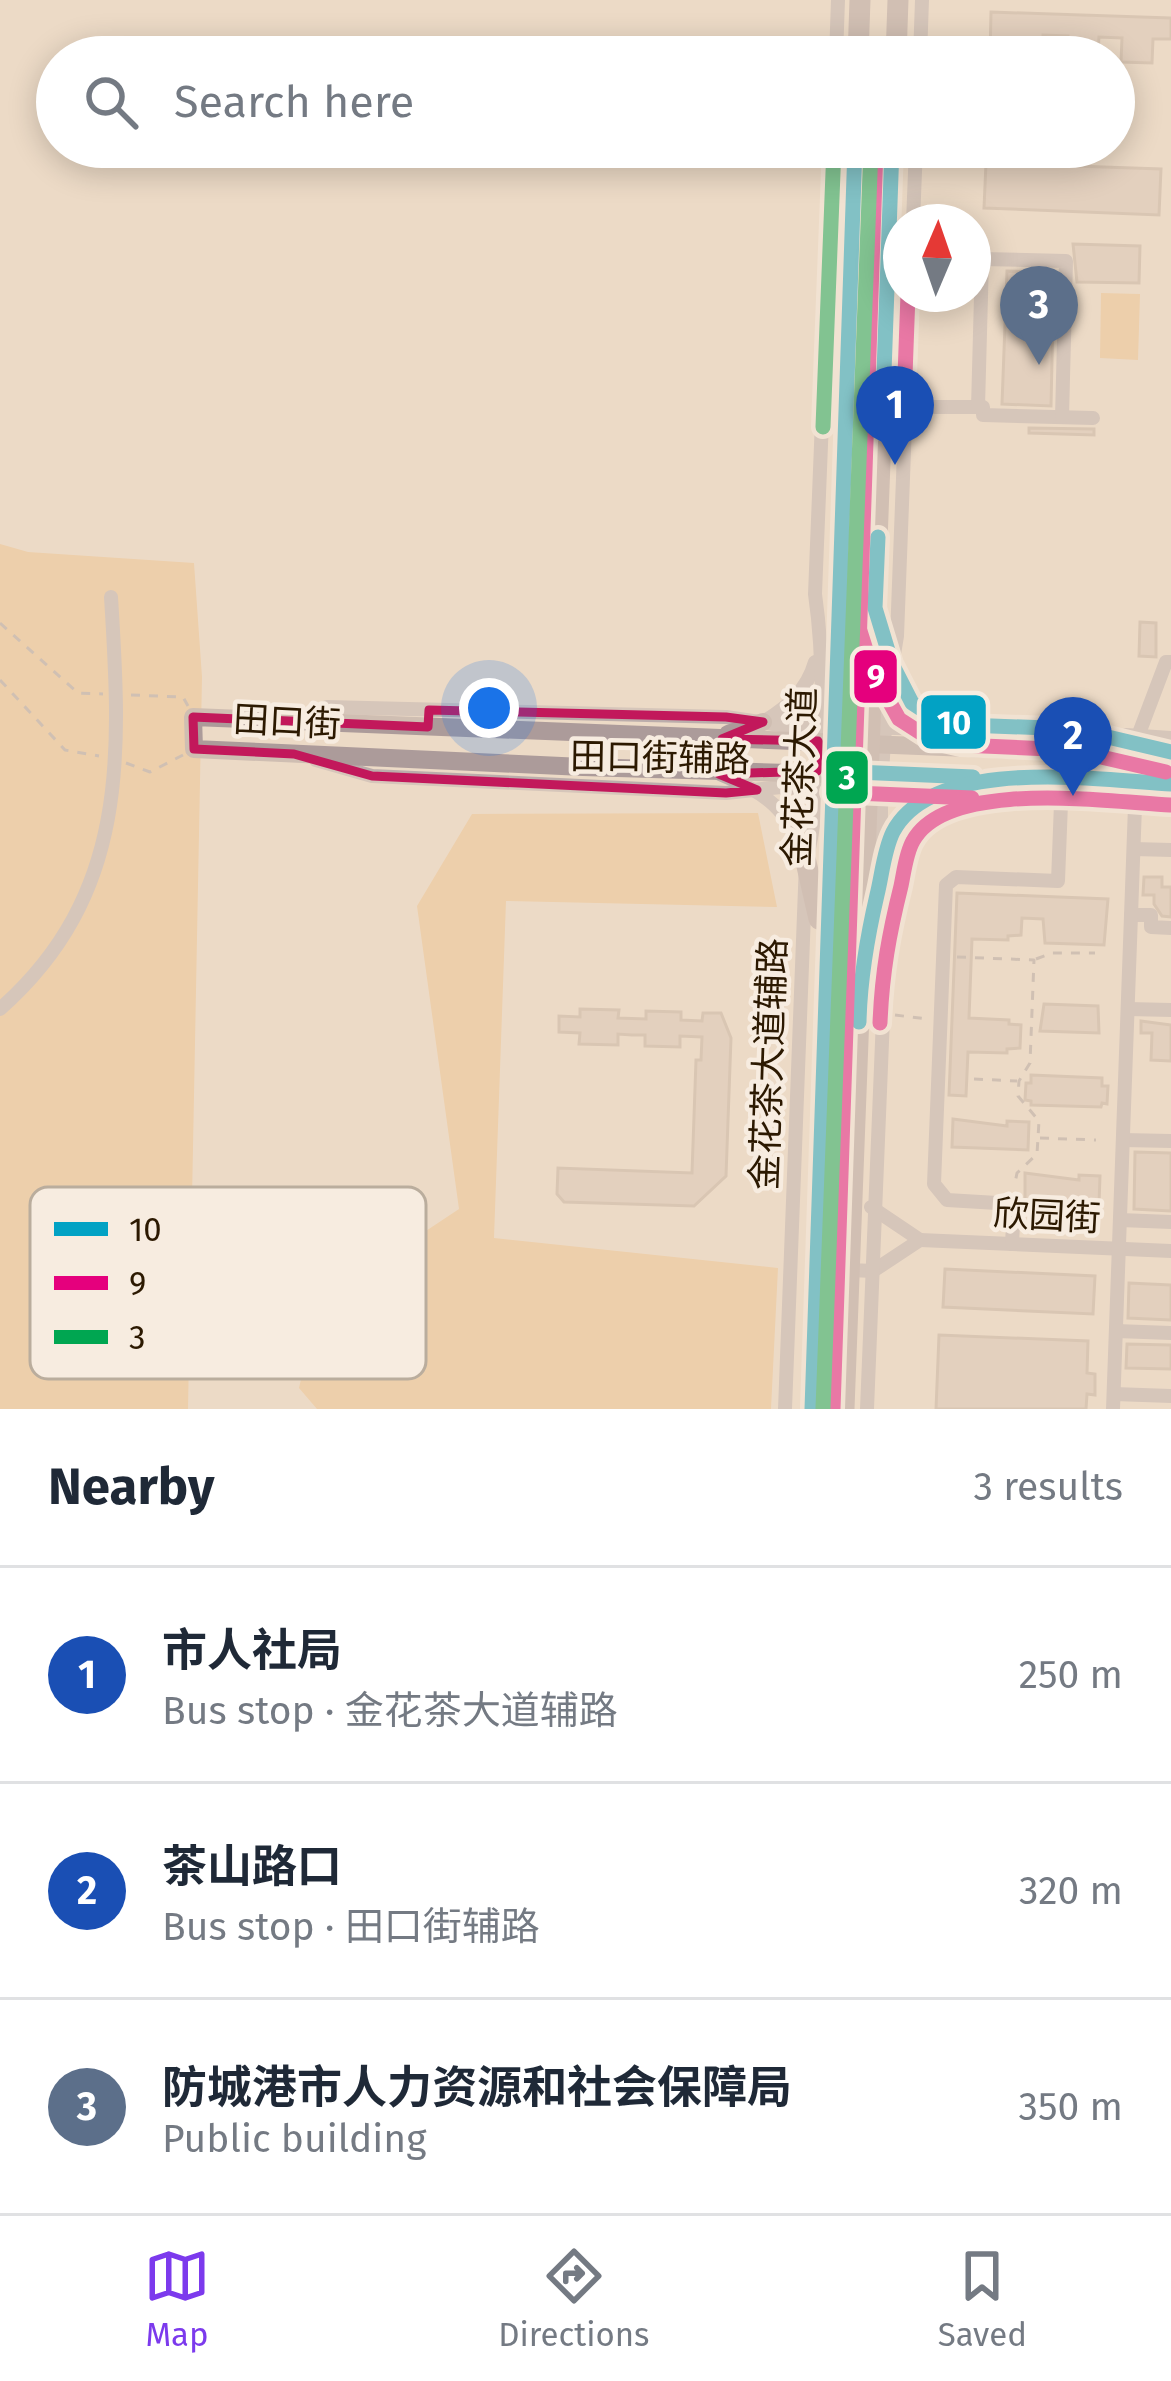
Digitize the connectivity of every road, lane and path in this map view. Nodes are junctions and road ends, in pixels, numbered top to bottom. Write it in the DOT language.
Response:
graph roads {
  1 [pos="838,0"];
  2 [pos="860,0"];
  3 [pos="898,0"];
  4 [pos="922,0"];
  5 [pos="837,36"];
  6 [pos="859,36"];
  7 [pos="897,36"];
  8 [pos="921,36"];
  9 [pos="838,168"];
  10 [pos="847,168"];
  11 [pos="891,168"];
  12 [pos="915,168"];
  13 [pos="842,184"];
  14 [pos="891,185"];
  15 [pos="915,187"];
  16 [pos="914,204"];
  17 [pos="909,312"];
  18 [pos="906,407"];
  19 [pos="978,407"];
  20 [pos="1062,417"];
  21 [pos="1093,418"];
  22 [pos="111,597"];
  23 [pos="875,608"];
  24 [pos="0,623"];
  25 [pos="822,640"];
  26 [pos="1171,662"];
  27 [pos="892,664"];
  28 [pos="0,680"];
  29 [pos="116,694"];
  30 [pos="193,717"];
  31 [pos="428,718"];
  32 [pos="763,722"];
  33 [pos="966,724"];
  34 [pos="1074,729"];
  35 [pos="826,733"];
  36 [pos="878,735"];
  37 [pos="1138,736"];
  38 [pos="1171,737"];
  39 [pos="709,738"];
  40 [pos="194,749"];
  41 [pos="1171,754"];
  42 [pos="113,759"];
  43 [pos="710,770"];
  44 [pos="583,777"];
  45 [pos="1005,778"];
  46 [pos="824,780"];
  47 [pos="876,782"];
  48 [pos="1171,784"];
  49 [pos="758,790"];
  50 [pos="932,795"];
  51 [pos="1061,803"];
  52 [pos="1135,806"];
  53 [pos="1171,808"];
  54 [pos="1134,849"];
  55 [pos="1171,850"];
  56 [pos="806,862"];
  57 [pos="881,880"];
  58 [pos="1131,915"];
  59 [pos="1171,928"];
  60 [pos="827,950"];
  61 [pos="1095,952"];
  62 [pos="951,957"];
  63 [pos="1034,960"];
  64 [pos="861,962"];
  65 [pos="1128,1009"];
  66 [pos="0,1010"];
  67 [pos="1171,1010"];
  68 [pos="883,1012"];
  69 [pos="941,1019"];
  70 [pos="974,1079"];
  71 [pos="1019,1081"];
  72 [pos="1038,1138"];
  73 [pos="1096,1140"];
  74 [pos="1123,1140"];
  75 [pos="1171,1142"];
  76 [pos="1015,1183"];
  77 [pos="864,1207"];
  78 [pos="1120,1220"];
  79 [pos="1171,1222"];
  80 [pos="920,1240"];
  81 [pos="1012,1244"];
  82 [pos="1119,1249"];
  83 [pos="1171,1251"];
  84 [pos="790,1268"];
  85 [pos="817,1269"];
  86 [pos="861,1271"];
  87 [pos="1116,1331"];
  88 [pos="1171,1333"];
  89 [pos="1171,1396"];
  90 [pos="1113,1402"];
  91 [pos="785,1409"];
  92 [pos="812,1409"];
  93 [pos="844,1409"];
  94 [pos="867,1409"];
  1 -- 5 [label="street"];
  2 -- 6 [label="highway"];
  3 -- 7 [label="highway"];
  4 -- 8 [label="street"];
  9 -- 13 [label="street"];
  10 -- 13 [label="highway, 金花茶大道"];
  11 -- 14 [label="highway, 金花茶大道"];
  12 -- 15 [label="street"];
  13 -- 25 [label="street"];
  13 -- 35 [label="highway, 金花茶大道"];
  14 -- 15 [label="highway"];
  14 -- 23 [label="highway, 金花茶大道"];
  15 -- 16 [label="street"];
  17 -- 18 [label="street"];
  18 -- 19 [label="street"];
  18 -- 27 [label="street"];
  19 -- 20 [label="street"];
  19 -- 20 [label="street"];
  20 -- 21 [label="street"];
  22 -- 29 [label="street"];
  23 -- 27 [label="highway"];
  23 -- 36 [label="highway, 金花茶大道"];
  24 -- 29 [label="path"];
  25 -- 32 [label="street"];
  25 -- 35 [label="street"];
  26 -- 37 [label="street"];
  27 -- 33 [label="street"];
  27 -- 36 [label="street"];
  28 -- 42 [label="path"];
  29 -- 30 [label="path"];
  29 -- 42 [label="street"];
  30 -- 31 [label="main road, 田口街"];
  30 -- 40 [label="main road, 田口街"];
  31 -- 32 [label="street, 田口街辅路"];
  31 -- 39 [label="main road, 田口街"];
  32 -- 35 [label="street, 田口街辅路"];
  32 -- 39 [label="main road"];
  33 -- 34 [label="street"];
  33 -- 36 [label="street"];
  34 -- 37 [label="street"];
  34 -- 41 [label="main road"];
  35 -- 36 [label="main road, 田口街"];
  35 -- 39 [label="main road, 田口街"];
  35 -- 46 [label="highway, 金花茶大道"];
  36 -- 41 [label="main road, 田口街"];
  36 -- 47 [label="highway, 金花茶大道"];
  37 -- 38 [label="street"];
  40 -- 42 [label="path"];
  40 -- 44 [label="main road, 田口街"];
  42 -- 66 [label="street"];
  43 -- 44 [label="main road, 田口街"];
  43 -- 46 [label="main road, 田口街"];
  43 -- 49 [label="street"];
  44 -- 49 [label="street, 田口街辅路"];
  45 -- 47 [label="main road, 田口街"];
  45 -- 48 [label="main road, 田口街"];
  45 -- 50 [label="main road"];
  46 -- 47 [label="main road, 田口街"];
  46 -- 49 [label="street, 田口街辅路"];
  46 -- 56 [label="street, 金花茶大道辅路"];
  46 -- 60 [label="highway, 金花茶大道"];
  47 -- 50 [label="street"];
  47 -- 57 [label="street"];
  47 -- 64 [label="highway, 金花茶大道"];
  49 -- 56 [label="street"];
  50 -- 51 [label="street"];
  50 -- 57 [label="street"];
  51 -- 52 [label="street"];
  51 -- 69 [label="street"];
  52 -- 53 [label="street"];
  52 -- 54 [label="street"];
  54 -- 55 [label="street"];
  54 -- 58 [label="street"];
  56 -- 60 [label="highway"];
  56 -- 84 [label="street, 金花茶大道辅路"];
  57 -- 64 [label="highway"];
  57 -- 68 [label="street"];
  58 -- 59 [label="street"];
  58 -- 65 [label="street"];
  60 -- 85 [label="highway, 金花茶大道"];
  61 -- 63 [label="path"];
  62 -- 63 [label="path"];
  63 -- 71 [label="path"];
  64 -- 77 [label="highway, 金花茶大道"];
  65 -- 67 [label="street"];
  65 -- 74 [label="street"];
  68 -- 69 [label="path"];
  68 -- 77 [label="street"];
  69 -- 81 [label="street"];
  70 -- 71 [label="path"];
  71 -- 72 [label="path"];
  72 -- 73 [label="path"];
  72 -- 76 [label="path"];
  74 -- 75 [label="street"];
  74 -- 78 [label="street"];
  77 -- 80 [label="street"];
  77 -- 86 [label="highway, 金花茶大道"];
  78 -- 79 [label="street"];
  78 -- 82 [label="street"];
  80 -- 81 [label="street, 欣园街"];
  80 -- 86 [label="street"];
  81 -- 82 [label="street, 欣园街"];
  82 -- 83 [label="street, 欣园街"];
  82 -- 87 [label="street"];
  84 -- 85 [label="highway"];
  84 -- 91 [label="street, 金花茶大道辅路"];
  85 -- 92 [label="highway, 金花茶大道"];
  86 -- 93 [label="highway, 金花茶大道"];
  86 -- 94 [label="street"];
  87 -- 88 [label="street"];
  87 -- 90 [label="street"];
  89 -- 90 [label="street"];
}
